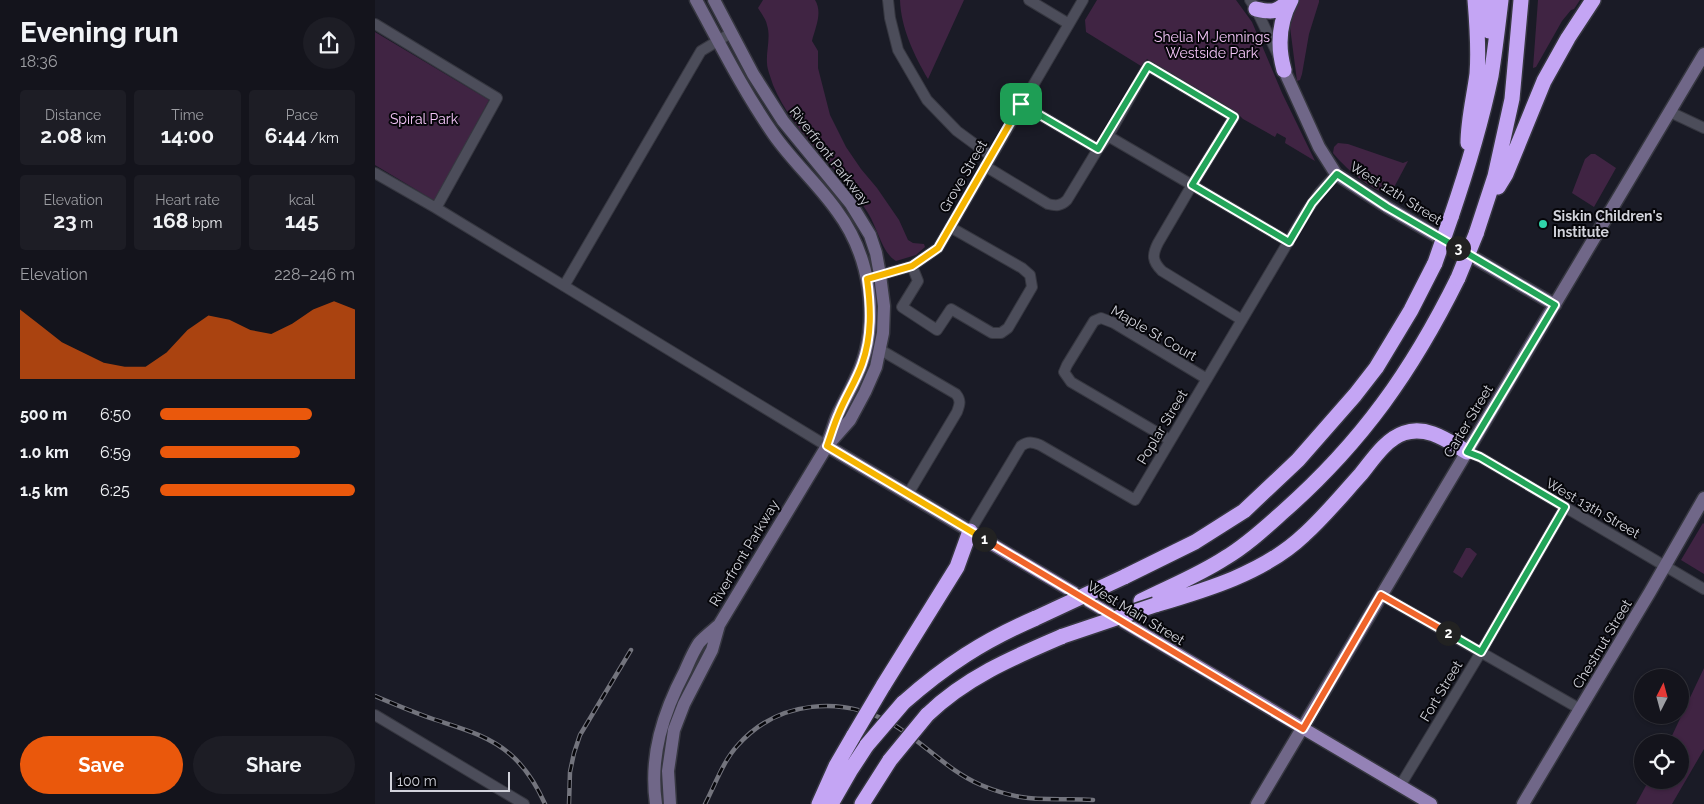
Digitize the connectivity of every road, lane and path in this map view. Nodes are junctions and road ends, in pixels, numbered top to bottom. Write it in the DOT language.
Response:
graph roads {
  1 [pos="696,0"];
  2 [pos="714,0"];
  3 [pos="889,0"];
  4 [pos="1029,0"];
  5 [pos="1083,0"];
  6 [pos="1291,0"];
  7 [pos="1475,0"];
  8 [pos="1488,0"];
  9 [pos="1501,0"];
  10 [pos="1521,0"];
  11 [pos="1593,0"];
  12 [pos="1253,4"];
  13 [pos="375,24"];
  14 [pos="1069,24"];
  15 [pos="731,33"];
  16 [pos="718,40"];
  17 [pos="1704,54"];
  18 [pos="1284,70"];
  19 [pos="1491,74"];
  20 [pos="1021,104"];
  21 [pos="1670,112"];
  22 [pos="1704,128"];
  23 [pos="1108,136"];
  24 [pos="1098,149"];
  25 [pos="991,156"];
  26 [pos="985,166"];
  27 [pos="1469,166"];
  28 [pos="375,173"];
  29 [pos="1337,174"];
  30 [pos="1192,185"];
  31 [pos="1489,201"];
  32 [pos="436,208"];
  33 [pos="950,227"];
  34 [pos="1289,242"];
  35 [pos="912,266"];
  36 [pos="880,275"];
  37 [pos="867,279"];
  38 [pos="564,286"];
  39 [pos="1555,305"];
  40 [pos="1242,320"];
  41 [pos="879,349"];
  42 [pos="1207,379"];
  43 [pos="1170,440"];
  44 [pos="827,446"];
  45 [pos="1467,452"];
  46 [pos="908,494"];
  47 [pos="1704,498"];
  48 [pos="1565,507"];
  49 [pos="970,531"];
  50 [pos="1664,565"];
  51 [pos="1704,589"];
  52 [pos="1381,595"];
  53 [pos="1148,603"];
  54 [pos="719,625"];
  55 [pos="1481,652"];
  56 [pos="1580,709"];
  57 [pos="375,715"];
  58 [pos="1303,729"];
  59 [pos="1400,786"];
  60 [pos="524,804"];
  61 [pos="655,804"];
  62 [pos="670,804"];
  63 [pos="819,804"];
  64 [pos="831,804"];
  65 [pos="862,804"];
  66 [pos="1257,804"];
  67 [pos="1431,804"];
  68 [pos="1523,804"];
  1 -- 16 [label="main road, Riverfront Parkway"];
  2 -- 15 [label="main road, Riverfront Parkway"];
  3 -- 25 [label="street"];
  4 -- 14 [label="street"];
  5 -- 14 [label="street, Grove Street"];
  6 -- 12 [label="highway"];
  6 -- 18 [label="highway"];
  7 -- 27 [label="highway"];
  8 -- 19 [label="highway"];
  9 -- 19 [label="highway"];
  10 -- 31 [label="highway"];
  11 -- 31 [label="highway"];
  12 -- 18 [label="street, West 12th Street"];
  13 -- 32 [label="street"];
  14 -- 20 [label="street, Grove Street"];
  15 -- 16 [label="street"];
  15 -- 36 [label="main road, Riverfront Parkway"];
  16 -- 37 [label="main road, Riverfront Parkway"];
  16 -- 38 [label="street"];
  17 -- 21 [label="main road, Carter Street"];
  18 -- 29 [label="main road, West 12th Street"];
  19 -- 27 [label="highway"];
  20 -- 24 [label="street"];
  20 -- 25 [label="street, Grove Street"];
  21 -- 22 [label="street"];
  21 -- 39 [label="main road, Carter Street"];
  23 -- 24 [label="street"];
  23 -- 30 [label="street"];
  23 -- 30 [label="street"];
  24 -- 26 [label="street"];
  25 -- 26 [label="street, Grove Street"];
  26 -- 33 [label="street, Grove Street"];
  27 -- 64 [label="highway, bridge"];
  28 -- 32 [label="street"];
  29 -- 34 [label="street, Poplar Street"];
  29 -- 39 [label="main road, West 12th Street"];
  30 -- 34 [label="street"];
  30 -- 40 [label="street"];
  31 -- 53 [label="highway, bridge"];
  32 -- 38 [label="street"];
  33 -- 35 [label="street, Grove Street"];
  33 -- 35 [label="street"];
  34 -- 40 [label="street, Poplar Street"];
  35 -- 36 [label="street, Grove Street"];
  36 -- 37 [label="street, Grove Street"];
  36 -- 41 [label="main road, Riverfront Parkway"];
  37 -- 44 [label="main road, Riverfront Parkway"];
  38 -- 44 [label="street"];
  39 -- 45 [label="main road, Carter Street"];
  40 -- 42 [label="street, Poplar Street"];
  41 -- 44 [label="main road, Riverfront Parkway"];
  41 -- 46 [label="street"];
  42 -- 43 [label="street, Poplar Street"];
  42 -- 43 [label="street, Maple St Court"];
  43 -- 49 [label="street, Poplar Street"];
  44 -- 46 [label="main road, West Main Street"];
  44 -- 54 [label="main road, Riverfront Parkway"];
  45 -- 48 [label="street, West 13th Street"];
  45 -- 52 [label="main road, Carter Street"];
  45 -- 53 [label="highway"];
  46 -- 49 [label="main road, West Main Street"];
  47 -- 50 [label="main road, Chestnut Street"];
  48 -- 50 [label="street, West 13th Street"];
  48 -- 55 [label="street, Fort Street"];
  49 -- 58 [label="main road, West Main Street"];
  49 -- 63 [label="highway, bridge"];
  50 -- 51 [label="street, West 13th Street"];
  50 -- 56 [label="main road, Chestnut Street"];
  52 -- 55 [label="street"];
  52 -- 58 [label="main road, Carter Street"];
  53 -- 65 [label="highway, bridge"];
  54 -- 61 [label="main road, Riverfront Parkway"];
  54 -- 62 [label="main road, Riverfront Parkway"];
  55 -- 56 [label="street"];
  55 -- 59 [label="street, Fort Street"];
  56 -- 68 [label="main road, Chestnut Street"];
  57 -- 60 [label="street"];
  58 -- 59 [label="main road, West Main Street"];
  58 -- 66 [label="main road, Carter Street"];
  59 -- 67 [label="main road, West Main Street"];
}
